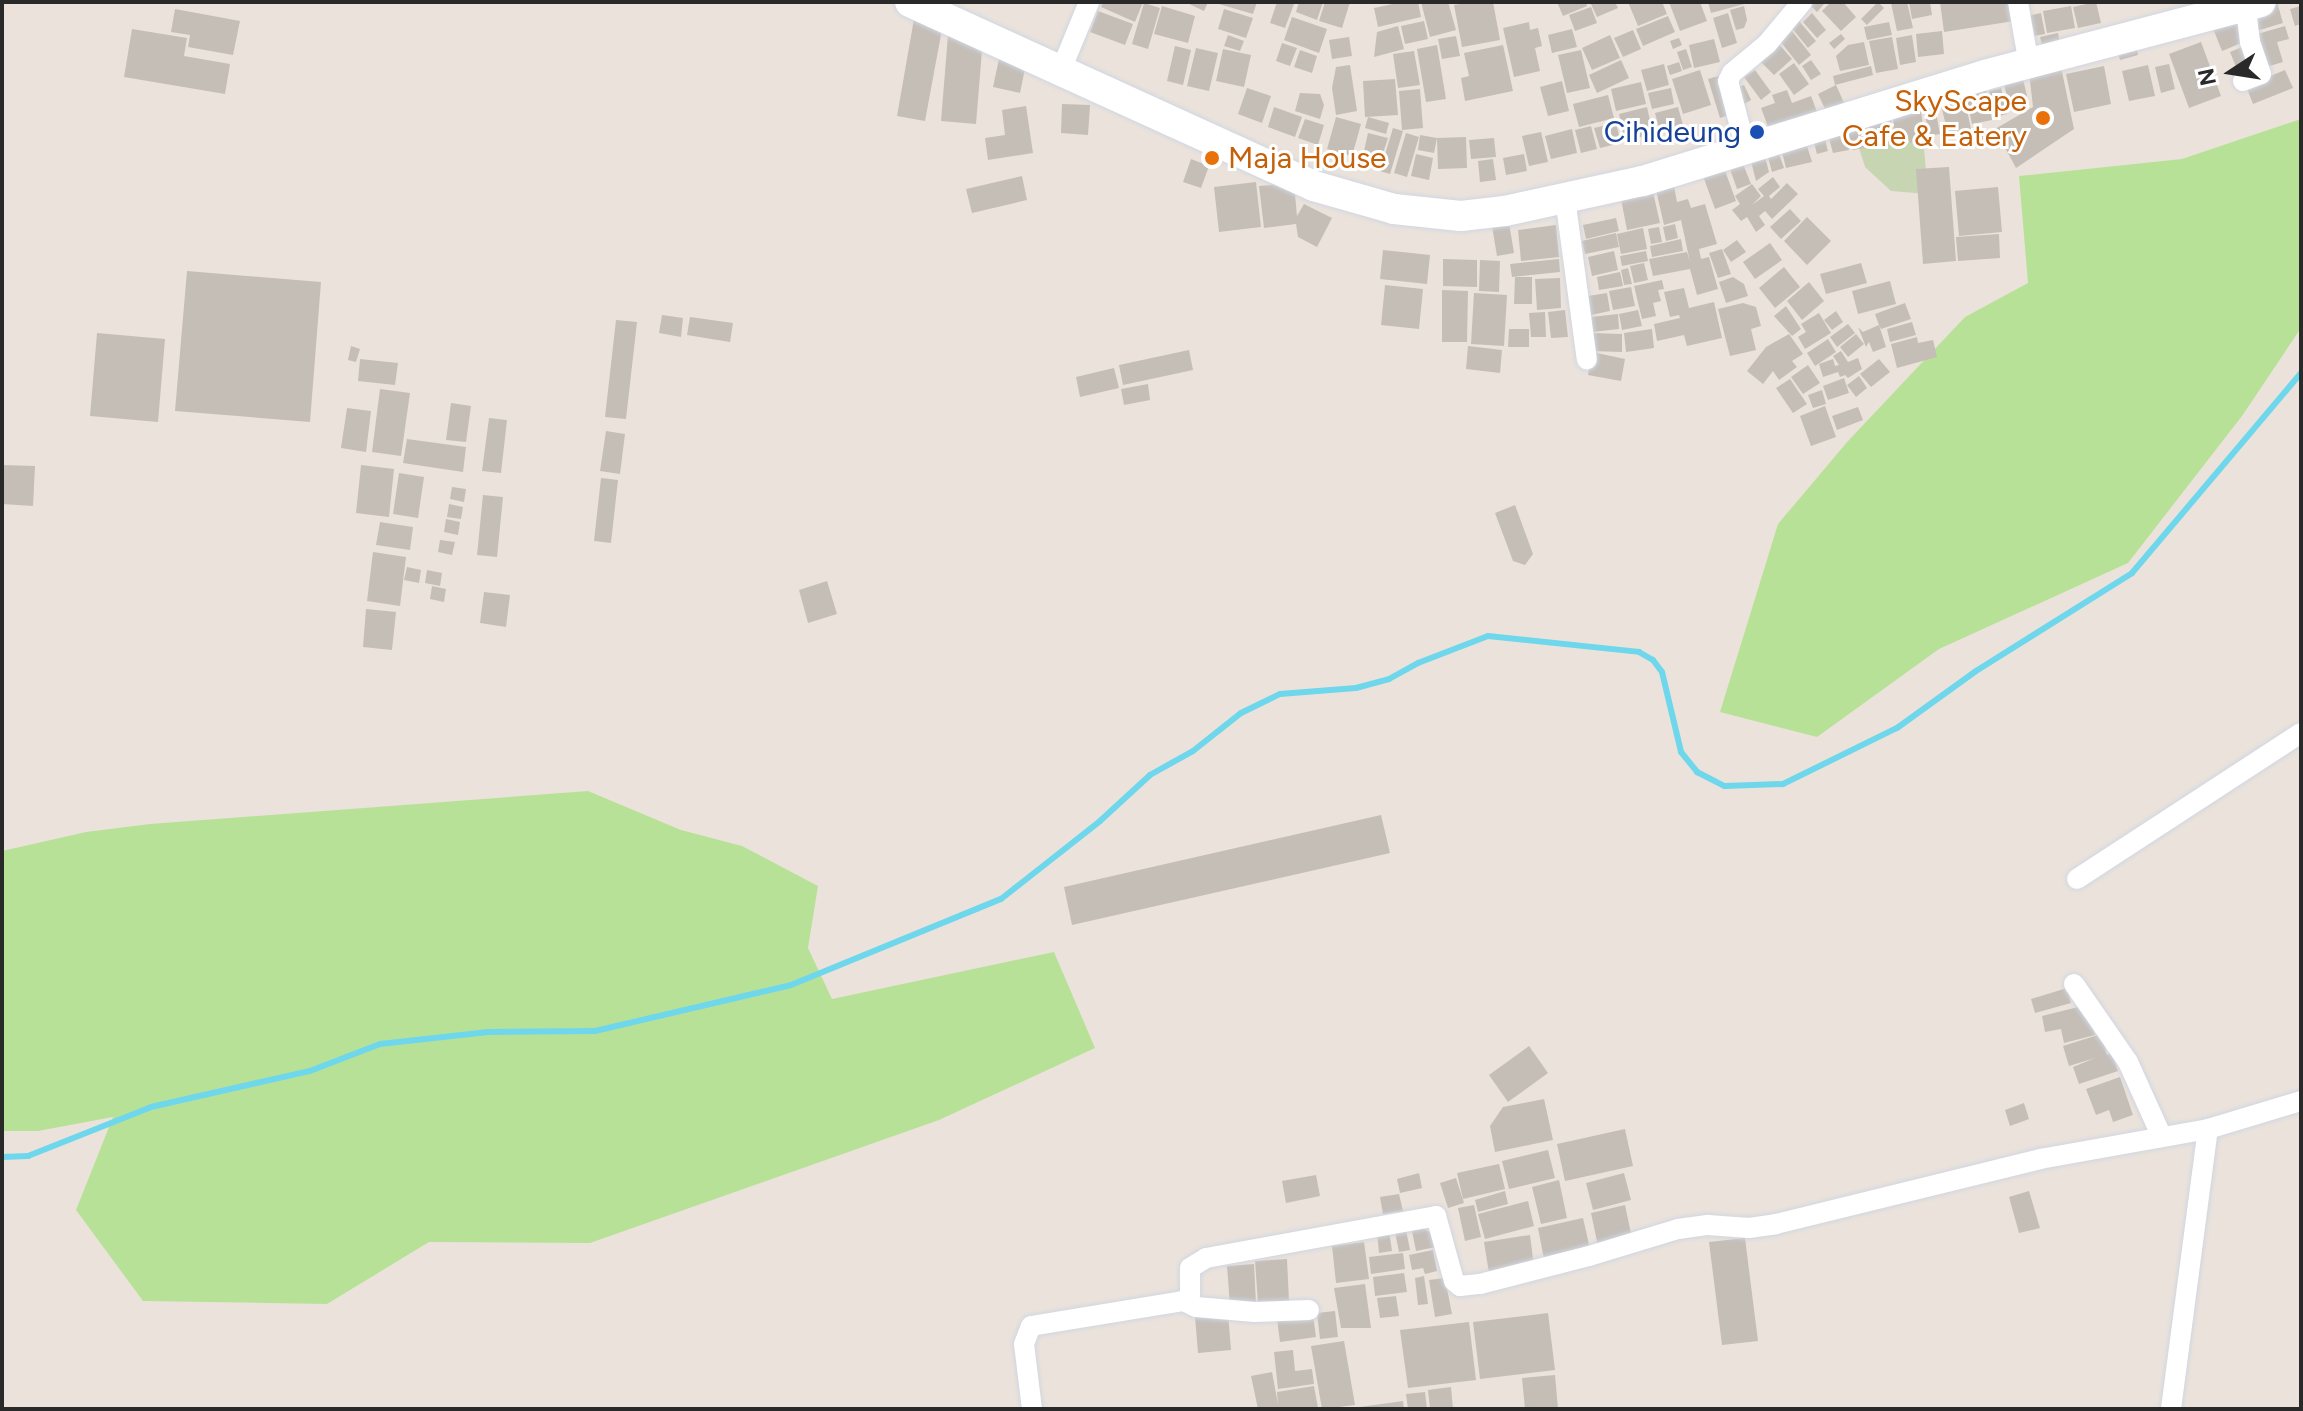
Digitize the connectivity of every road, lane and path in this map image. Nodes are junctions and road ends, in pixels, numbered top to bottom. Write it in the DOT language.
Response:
graph roads {
  1 [pos="910,2"];
  2 [pos="1089,2"];
  3 [pos="1802,2"];
  4 [pos="2018,2"];
  5 [pos="2253,4"];
  6 [pos="2029,65"];
  7 [pos="1061,70"];
  8 [pos="2243,81"];
  9 [pos="1746,150"];
  10 [pos="1565,198"];
  11 [pos="1587,360"];
  12 [pos="2301,733"];
  13 [pos="2077,879"];
  14 [pos="2074,984"];
  15 [pos="2301,1101"];
  16 [pos="2208,1129"];
  17 [pos="2161,1135"];
  18 [pos="1184,1301"];
  19 [pos="1309,1310"];
  20 [pos="1032,1409"];
  21 [pos="2171,1409"];
  1 -- 7 [label="main road"];
  2 -- 7 [label="street"];
  3 -- 9 [label="street"];
  4 -- 6 [label="street"];
  5 -- 6 [label="main road"];
  5 -- 8 [label="street"];
  6 -- 9 [label="main road"];
  7 -- 10 [label="main road"];
  9 -- 10 [label="main road"];
  10 -- 11 [label="street"];
  12 -- 13 [label="street"];
  14 -- 17 [label="street"];
  15 -- 16 [label="street"];
  16 -- 17 [label="street"];
  16 -- 21 [label="street"];
  17 -- 18 [label="street"];
  18 -- 19 [label="street"];
  18 -- 20 [label="street"];
}
